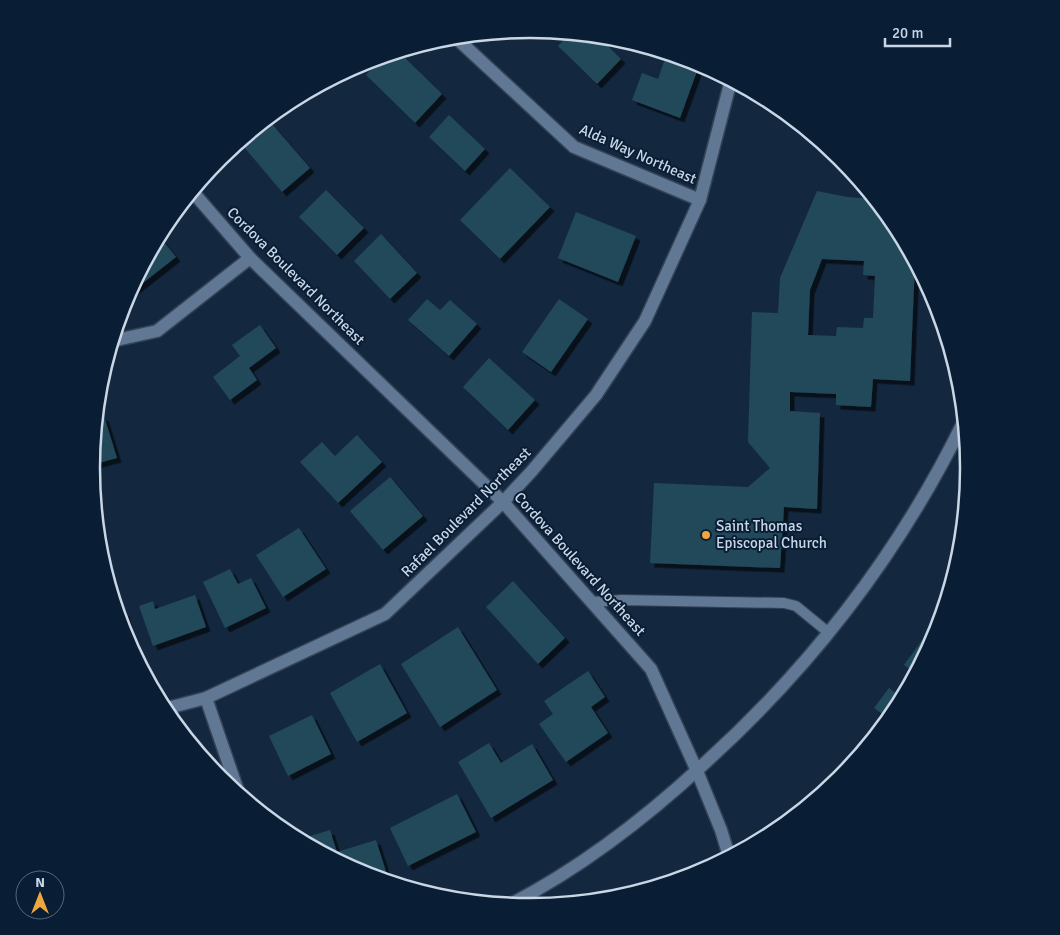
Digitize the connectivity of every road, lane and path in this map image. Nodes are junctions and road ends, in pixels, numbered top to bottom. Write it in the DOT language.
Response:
graph roads {
  1 [pos="462,43"];
  2 [pos="729,87"];
  3 [pos="197,197"];
  4 [pos="700,200"];
  5 [pos="250,258"];
  6 [pos="120,339"];
  7 [pos="958,432"];
  8 [pos="503,502"];
  9 [pos="592,602"];
  10 [pos="829,633"];
  11 [pos="206,698"];
  12 [pos="173,707"];
  13 [pos="698,771"];
  14 [pos="234,780"];
  15 [pos="727,849"];
  16 [pos="521,898"];
  1 -- 4 [label="street, Alda Way Northeast"];
  2 -- 4 [label="street, Rafael Boulevard Northeast"];
  3 -- 5 [label="street, Cordova Boulevard Northeast"];
  4 -- 8 [label="street, Rafael Boulevard Northeast"];
  5 -- 6 [label="street"];
  5 -- 8 [label="street, Cordova Boulevard Northeast"];
  7 -- 10 [label="street"];
  8 -- 9 [label="street, Cordova Boulevard Northeast"];
  8 -- 11 [label="street, Rafael Boulevard Northeast"];
  9 -- 10 [label="lane"];
  9 -- 13 [label="street, Cordova Boulevard Northeast"];
  10 -- 13 [label="street"];
  11 -- 12 [label="street, Rafael Boulevard Northeast"];
  11 -- 14 [label="street"];
  13 -- 15 [label="street, Cordova Boulevard Northeast"];
  13 -- 16 [label="street"];
}
